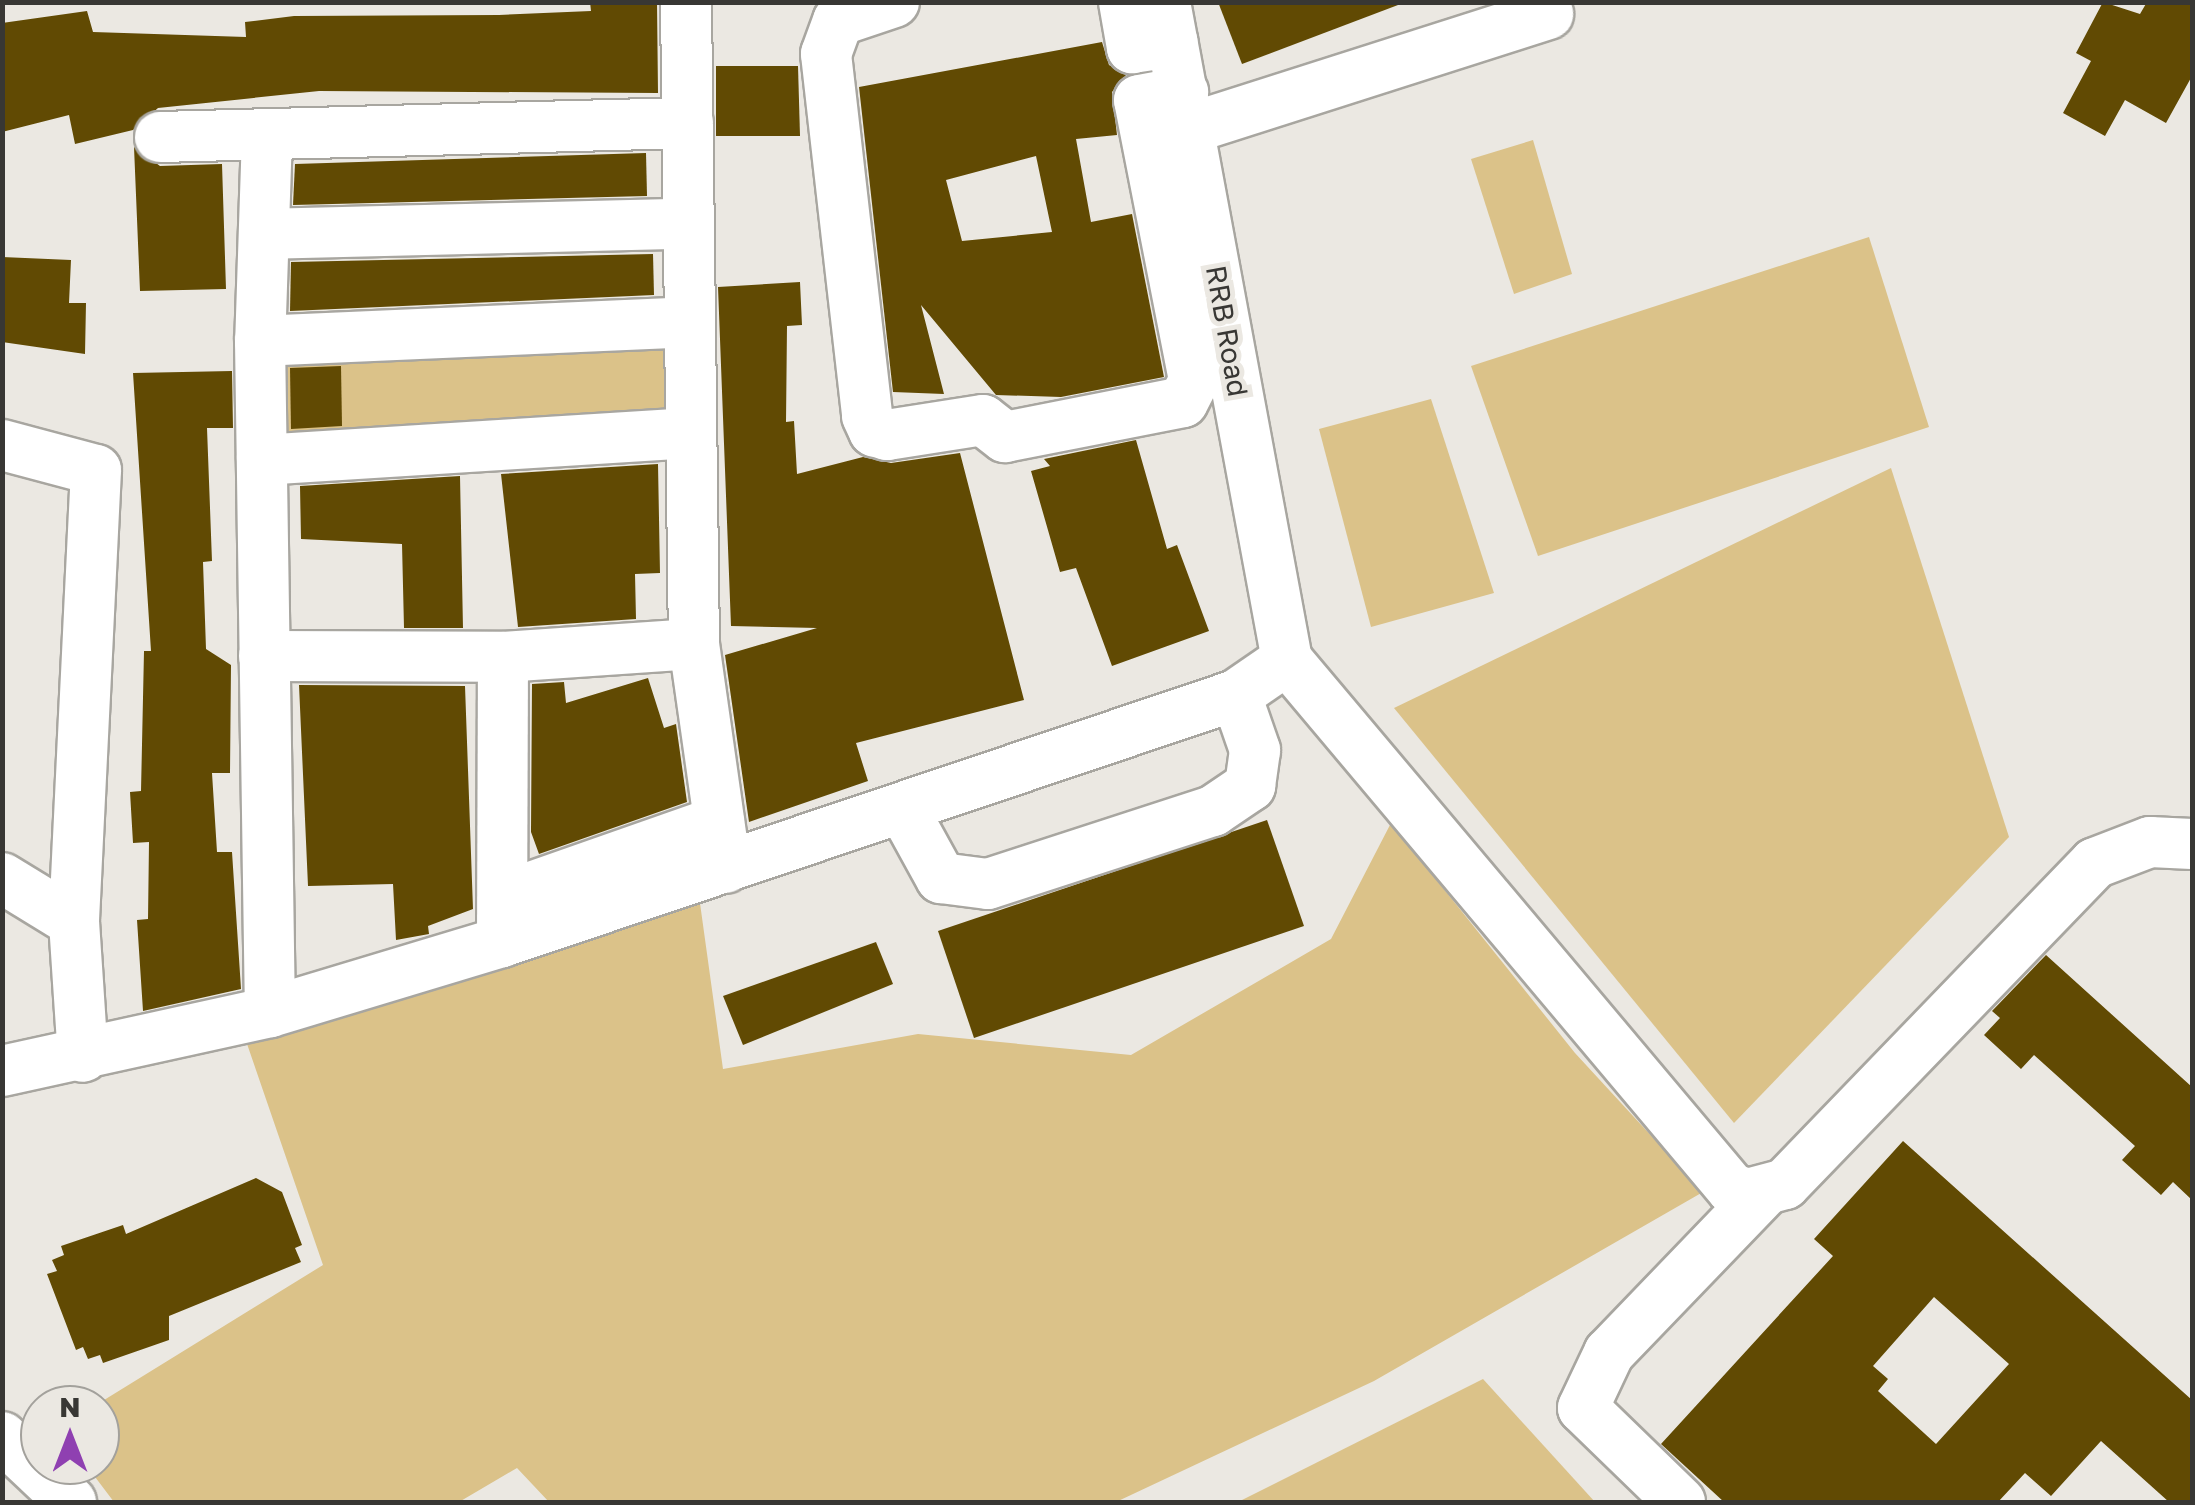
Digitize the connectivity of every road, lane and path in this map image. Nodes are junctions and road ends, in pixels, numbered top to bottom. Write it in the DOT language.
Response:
graph roads {
  1 [pos="686,2"];
  2 [pos="894,2"];
  3 [pos="1548,14"];
  4 [pos="1148,24"];
  5 [pos="1171,107"];
  6 [pos="688,123"];
  7 [pos="266,135"];
  8 [pos="160,137"];
  9 [pos="688,224"];
  10 [pos="265,234"];
  11 [pos="687,322"];
  12 [pos="260,341"];
  13 [pos="686,433"];
  14 [pos="2,445"];
  15 [pos="262,460"];
  16 [pos="694,644"];
  17 [pos="264,656"];
  18 [pos="503,656"];
  19 [pos="1287,660"];
  20 [pos="1236,695"];
  21 [pos="680,701"];
  22 [pos="903,810"];
  23 [pos="716,839"];
  24 [pos="2192,844"];
  25 [pos="2,878"];
  26 [pos="531,887"];
  27 [pos="74,922"];
  28 [pos="502,942"];
  29 [pos="270,1012"];
  30 [pos="83,1057"];
  31 [pos="2,1071"];
  32 [pos="1764,1191"];
  33 [pos="2,1437"];
  34 [pos="71,1502"];
  35 [pos="1680,1502"];
  1 -- 6 [label="street"];
  2 -- 5 [label="street"];
  3 -- 5 [label="street"];
  4 -- 5 [label="street, RRB Road"];
  5 -- 19 [label="street, RRB Road"];
  6 -- 7 [label="street"];
  6 -- 9 [label="street"];
  7 -- 8 [label="street"];
  7 -- 10 [label="street"];
  9 -- 10 [label="street"];
  9 -- 11 [label="street"];
  10 -- 12 [label="street"];
  11 -- 12 [label="street"];
  11 -- 13 [label="street"];
  12 -- 15 [label="street"];
  13 -- 15 [label="street"];
  13 -- 16 [label="street"];
  14 -- 27 [label="street"];
  15 -- 17 [label="street"];
  16 -- 18 [label="street"];
  16 -- 23 [label="street"];
  17 -- 18 [label="street"];
  17 -- 29 [label="street"];
  18 -- 28 [label="street"];
  19 -- 20 [label="street"];
  19 -- 32 [label="street"];
  20 -- 22 [label="street"];
  20 -- 22 [label="street"];
  21 -- 23 [label="street"];
  22 -- 23 [label="street"];
  23 -- 26 [label="street"];
  23 -- 28 [label="street"];
  24 -- 32 [label="street"];
  25 -- 27 [label="street"];
  27 -- 30 [label="street"];
  28 -- 29 [label="street"];
  29 -- 30 [label="street"];
  30 -- 31 [label="street"];
  32 -- 35 [label="street"];
  33 -- 34 [label="street"];
}
